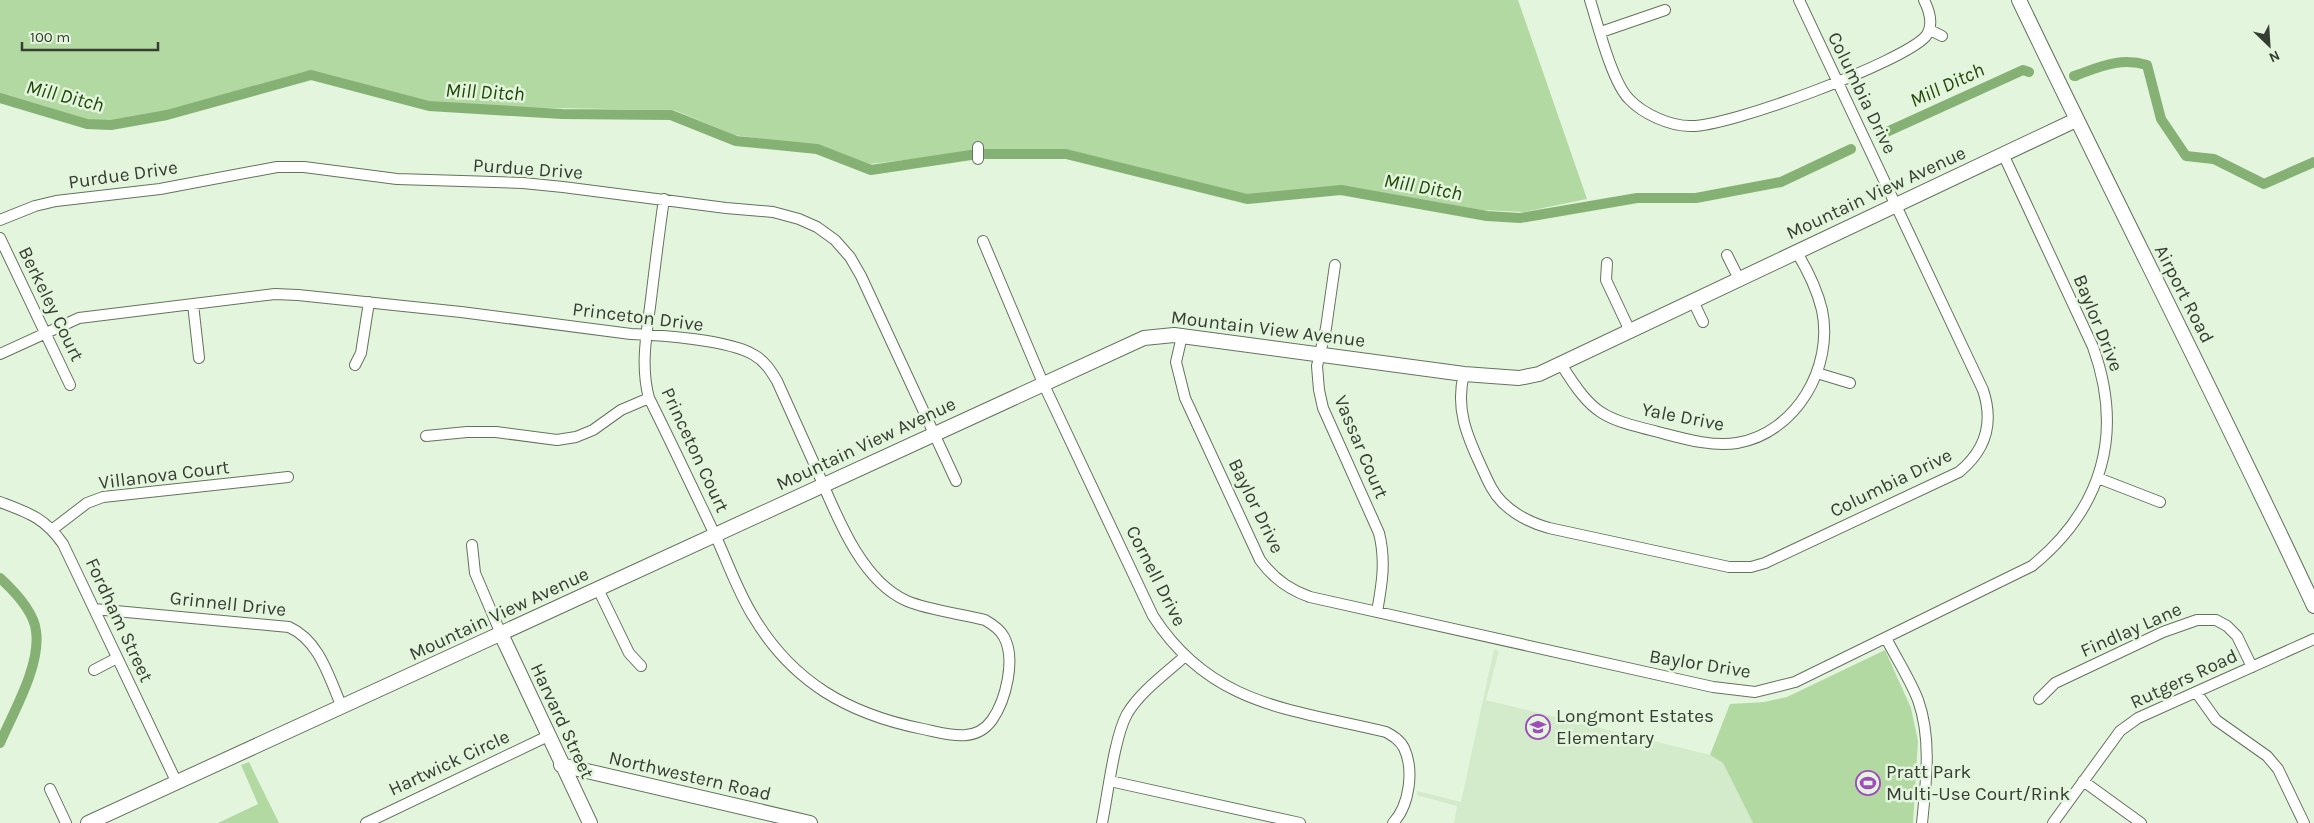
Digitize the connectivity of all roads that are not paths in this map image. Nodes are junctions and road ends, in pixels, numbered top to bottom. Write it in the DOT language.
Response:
graph roads {
  1 [pos="1590,0"];
  2 [pos="1798,0"];
  3 [pos="1924,0"];
  4 [pos="2019,0"];
  5 [pos="1665,10"];
  6 [pos="1930,30"];
  7 [pos="1601,32"];
  8 [pos="1942,36"];
  9 [pos="1837,82"];
  10 [pos="2076,120"];
  11 [pos="978,147"];
  12 [pos="2003,154"];
  13 [pos="978,159"];
  14 [pos="664,200"];
  15 [pos="1894,204"];
  16 [pos="0,220"];
  17 [pos="0,238"];
  18 [pos="983,241"];
  19 [pos="1796,251"];
  20 [pos="1727,255"];
  21 [pos="1606,263"];
  22 [pos="1335,265"];
  23 [pos="1739,279"];
  24 [pos="1693,301"];
  25 [pos="369,302"];
  26 [pos="193,304"];
  27 [pos="1703,322"];
  28 [pos="1630,330"];
  29 [pos="44,333"];
  30 [pos="647,335"];
  31 [pos="1182,336"];
  32 [pos="0,354"];
  33 [pos="1320,354"];
  34 [pos="199,358"];
  35 [pos="1561,364"];
  36 [pos="355,365"];
  37 [pos="1817,373"];
  38 [pos="1464,374"];
  39 [pos="1044,383"];
  40 [pos="1850,383"];
  41 [pos="70,385"];
  42 [pos="650,398"];
  43 [pos="933,434"];
  44 [pos="426,436"];
  45 [pos="288,477"];
  46 [pos="2098,478"];
  47 [pos="956,481"];
  48 [pos="823,485"];
  49 [pos="0,502"];
  50 [pos="2160,502"];
  51 [pos="52,529"];
  52 [pos="715,535"];
  53 [pos="472,545"];
  54 [pos="598,590"];
  55 [pos="2314,606"];
  56 [pos="94,609"];
  57 [pos="1377,612"];
  58 [pos="501,634"];
  59 [pos="1886,638"];
  60 [pos="2314,639"];
  61 [pos="1184,657"];
  62 [pos="117,658"];
  63 [pos="641,666"];
  64 [pos="2252,667"];
  65 [pos="94,670"];
  66 [pos="2196,692"];
  67 [pos="2038,699"];
  68 [pos="342,707"];
  69 [pos="548,736"];
  70 [pos="562,765"];
  71 [pos="1110,781"];
  72 [pos="2083,781"];
  73 [pos="177,783"];
  74 [pos="50,789"];
  75 [pos="66,823"];
  76 [pos="88,823"];
  77 [pos="366,823"];
  78 [pos="590,823"];
  79 [pos="810,823"];
  80 [pos="1102,823"];
  81 [pos="1300,823"];
  82 [pos="1393,823"];
  83 [pos="1922,823"];
  84 [pos="2053,823"];
  85 [pos="2141,823"];
  86 [pos="2304,823"];
  1 -- 7 [label="street"];
  2 -- 9 [label="street, Columbia Drive"];
  3 -- 6 [label="street"];
  4 -- 10 [label="street, Airport Road"];
  5 -- 7 [label="street"];
  6 -- 8 [label="street"];
  6 -- 9 [label="street"];
  7 -- 9 [label="street"];
  9 -- 15 [label="street, Columbia Drive"];
  10 -- 12 [label="street, Mountain View Avenue"];
  10 -- 55 [label="street, Airport Road"];
  11 -- 13 [label="street"];
  12 -- 15 [label="street, Mountain View Avenue"];
  12 -- 46 [label="street, Baylor Drive"];
  14 -- 16 [label="street, Purdue Drive"];
  14 -- 30 [label="street, Princeton Court"];
  14 -- 43 [label="street, Purdue Drive"];
  15 -- 19 [label="street, Mountain View Avenue"];
  15 -- 38 [label="street, Columbia Drive"];
  17 -- 29 [label="street, Berkeley Court"];
  18 -- 39 [label="street, Cornell Drive"];
  19 -- 23 [label="street, Mountain View Avenue"];
  19 -- 37 [label="street, Yale Drive"];
  20 -- 23 [label="street"];
  21 -- 28 [label="street"];
  22 -- 33 [label="street, Vassar Court"];
  23 -- 24 [label="street, Mountain View Avenue"];
  24 -- 27 [label="street"];
  24 -- 28 [label="street, Mountain View Avenue"];
  25 -- 26 [label="street, Princeton Drive"];
  25 -- 30 [label="street, Princeton Drive"];
  25 -- 36 [label="street"];
  26 -- 29 [label="street, Princeton Drive"];
  26 -- 34 [label="street"];
  28 -- 35 [label="street, Mountain View Avenue"];
  29 -- 32 [label="street, Princeton Drive"];
  29 -- 41 [label="street, Berkeley Court"];
  30 -- 42 [label="street, Princeton Court"];
  30 -- 48 [label="street, Princeton Drive"];
  31 -- 33 [label="street, Mountain View Avenue"];
  31 -- 39 [label="street, Mountain View Avenue"];
  31 -- 57 [label="street, Baylor Drive"];
  33 -- 38 [label="street, Mountain View Avenue"];
  33 -- 57 [label="street, Vassar Court"];
  35 -- 37 [label="street, Yale Drive"];
  35 -- 38 [label="street, Mountain View Avenue"];
  37 -- 40 [label="street"];
  39 -- 43 [label="street, Mountain View Avenue"];
  39 -- 61 [label="street, Cornell Drive"];
  42 -- 44 [label="street"];
  42 -- 52 [label="street, Princeton Court"];
  43 -- 47 [label="street, Purdue Drive"];
  43 -- 48 [label="street, Mountain View Avenue"];
  45 -- 51 [label="street, Villanova Court"];
  46 -- 50 [label="street"];
  46 -- 59 [label="street, Baylor Drive"];
  48 -- 52 [label="street, Mountain View Avenue"];
  48 -- 52 [label="street, Princeton Drive"];
  49 -- 51 [label="street, Fordham Street"];
  51 -- 56 [label="street, Fordham Street"];
  52 -- 54 [label="street, Mountain View Avenue"];
  53 -- 58 [label="street"];
  54 -- 58 [label="street, Mountain View Avenue"];
  54 -- 63 [label="street"];
  56 -- 62 [label="street, Fordham Street"];
  56 -- 68 [label="street, Grinnell Drive"];
  57 -- 59 [label="street, Baylor Drive"];
  58 -- 68 [label="street, Mountain View Avenue"];
  58 -- 69 [label="street, Harvard Street"];
  59 -- 83 [label="street"];
  60 -- 64 [label="street, Rutgers Road"];
  61 -- 71 [label="street"];
  61 -- 82 [label="street, Cornell Drive"];
  62 -- 65 [label="street"];
  62 -- 73 [label="street, Fordham Street"];
  64 -- 66 [label="street, Rutgers Road"];
  64 -- 67 [label="street, Findlay Lane"];
  66 -- 72 [label="street, Rutgers Road"];
  66 -- 86 [label="street"];
  68 -- 73 [label="street, Mountain View Avenue"];
  69 -- 70 [label="street, Harvard Street"];
  69 -- 77 [label="street, Hartwick Circle"];
  70 -- 78 [label="street, Harvard Street"];
  70 -- 79 [label="street, Northwestern Road"];
  71 -- 80 [label="street"];
  71 -- 81 [label="street"];
  72 -- 84 [label="street, Rutgers Road"];
  72 -- 85 [label="street"];
  73 -- 76 [label="street, Mountain View Avenue"];
  74 -- 75 [label="street"];
}
